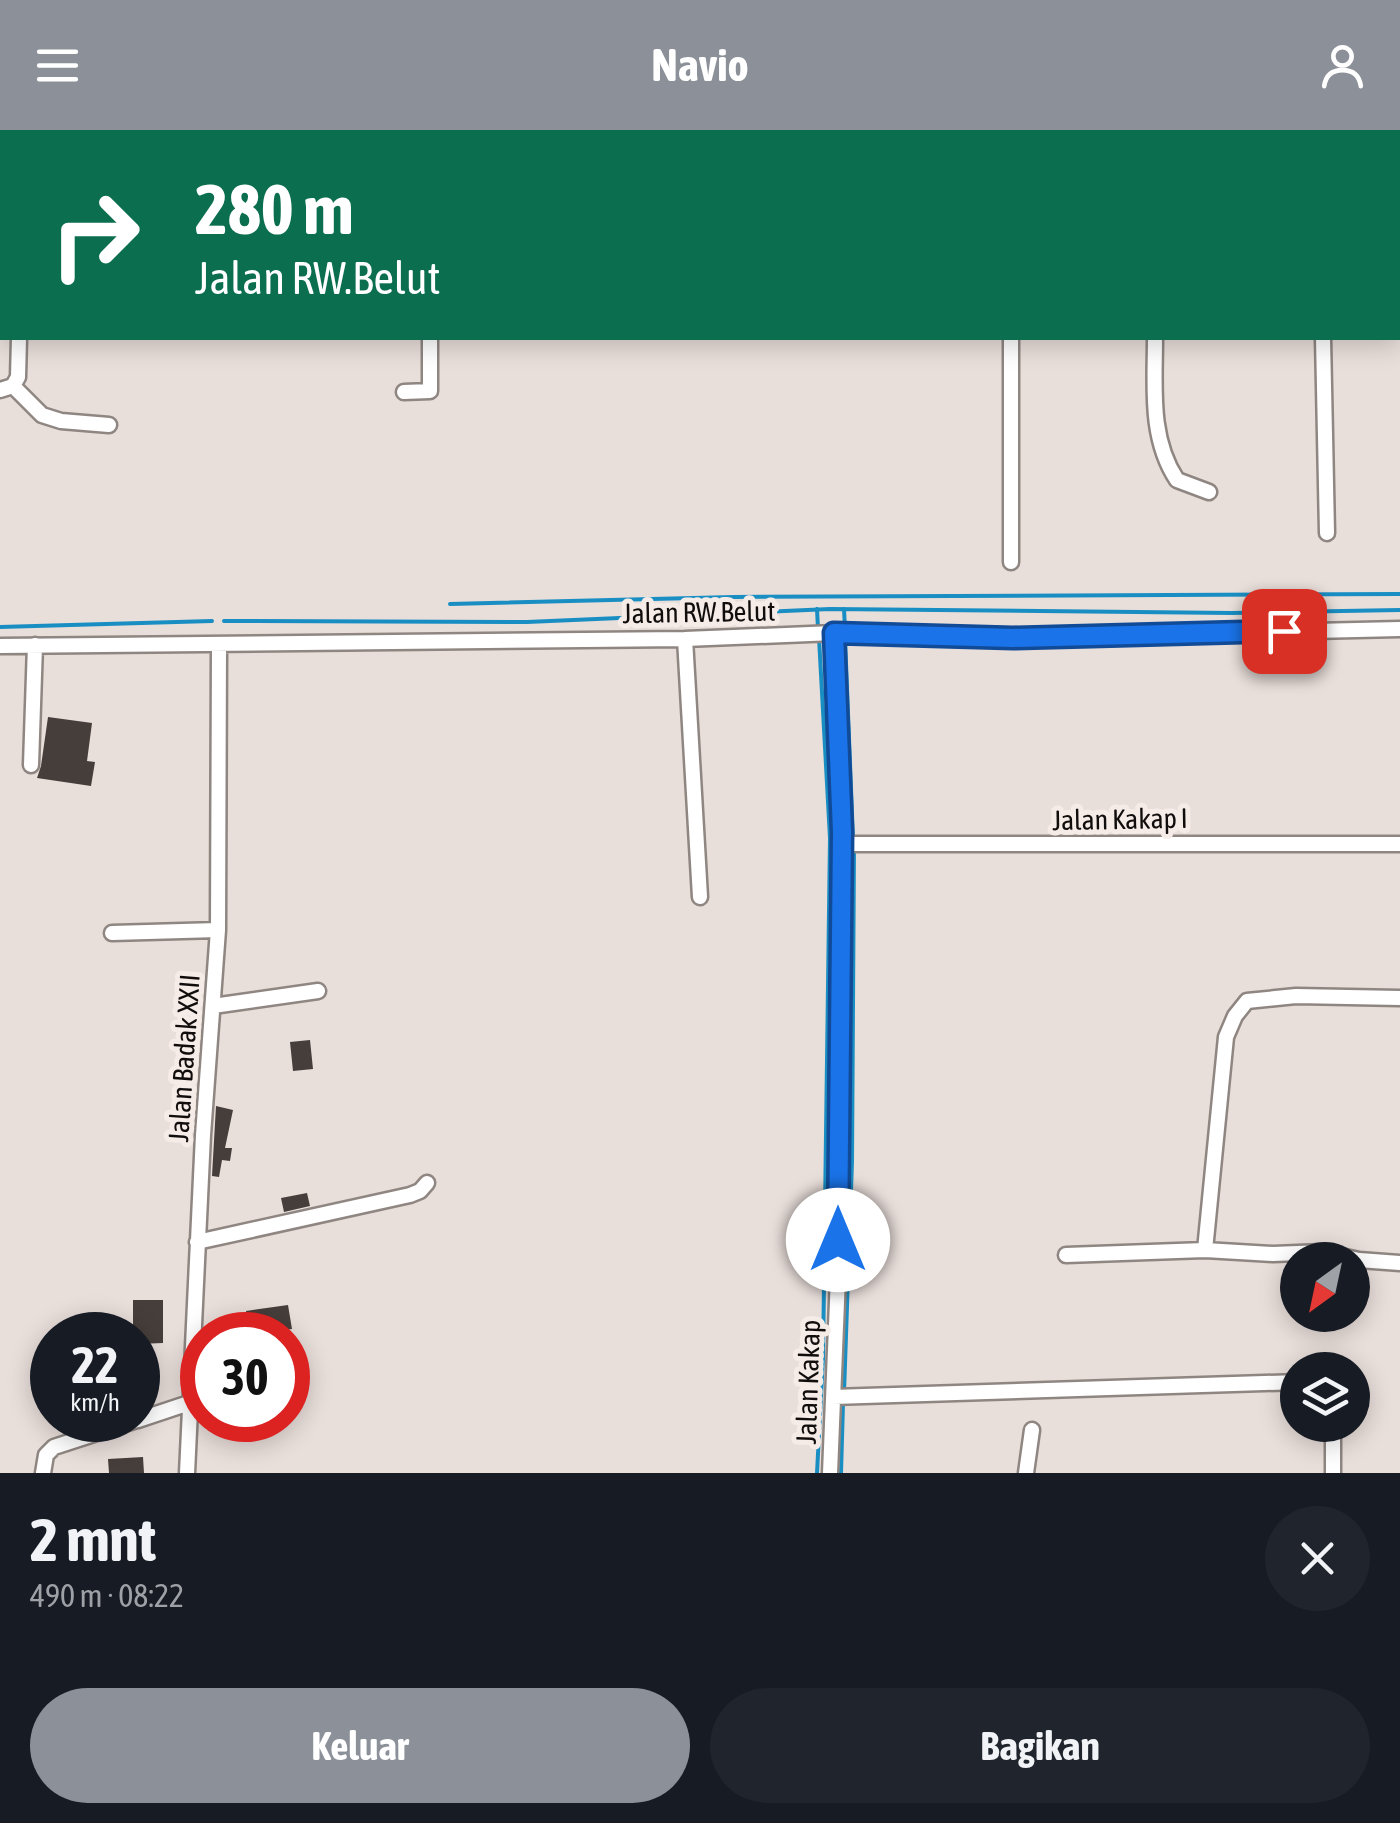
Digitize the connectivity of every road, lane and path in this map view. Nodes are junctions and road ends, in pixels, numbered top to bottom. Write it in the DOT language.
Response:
graph roads {
  1 [pos="19,340"];
  2 [pos="430,340"];
  3 [pos="1011,340"];
  4 [pos="1155,340"];
  5 [pos="1323,340"];
  6 [pos="6,388"];
  7 [pos="404,392"];
  8 [pos="108,425"];
  9 [pos="1209,492"];
  10 [pos="1326,533"];
  11 [pos="1011,562"];
  12 [pos="1400,629"];
  13 [pos="834,633"];
  14 [pos="685,640"];
  15 [pos="0,646"];
  16 [pos="35,646"];
  17 [pos="220,646"];
  18 [pos="31,765"];
  19 [pos="841,844"];
  20 [pos="1400,844"];
  21 [pos="700,897"];
  22 [pos="218,930"];
  23 [pos="112,933"];
  24 [pos="318,991"];
  25 [pos="1400,998"];
  26 [pos="214,1006"];
  27 [pos="427,1183"];
  28 [pos="197,1242"];
  29 [pos="1205,1250"];
  30 [pos="1066,1255"];
  31 [pos="1400,1263"];
  32 [pos="195,1312"];
  33 [pos="1280,1383"];
  34 [pos="833,1397"];
  35 [pos="1032,1430"];
  36 [pos="69,1442"];
  37 [pos="189,1442"];
  38 [pos="1333,1442"];
  39 [pos="43,1473"];
  40 [pos="187,1473"];
  41 [pos="830,1473"];
  42 [pos="1026,1473"];
  43 [pos="1332,1473"];
  1 -- 6 [label="street"];
  2 -- 7 [label="street"];
  3 -- 11 [label="street"];
  4 -- 9 [label="street"];
  5 -- 10 [label="street"];
  6 -- 8 [label="street"];
  12 -- 13 [label="street, Jalan RW.Belut"];
  13 -- 14 [label="street, Jalan RW.Belut"];
  13 -- 19 [label="street, Jalan Kakap"];
  14 -- 17 [label="street, Jalan RW.Belut"];
  14 -- 21 [label="street"];
  15 -- 16 [label="street, Jalan RW.Belut"];
  16 -- 17 [label="street, Jalan RW.Belut"];
  16 -- 18 [label="street"];
  17 -- 22 [label="street, Jalan Badak XXII"];
  19 -- 20 [label="street, Jalan Kakap I"];
  19 -- 34 [label="street, Jalan Kakap"];
  22 -- 23 [label="street"];
  22 -- 26 [label="street, Jalan Badak XXII"];
  24 -- 26 [label="street"];
  25 -- 29 [label="street"];
  26 -- 28 [label="street, Jalan Badak XXII"];
  27 -- 28 [label="street"];
  28 -- 32 [label="street, Jalan Badak XXII"];
  29 -- 30 [label="street"];
  29 -- 31 [label="street"];
  33 -- 34 [label="street"];
  34 -- 41 [label="street, Jalan Kakap"];
  35 -- 42 [label="street"];
  36 -- 39 [label="street"];
  37 -- 40 [label="street, Jalan Badak XXII"];
  38 -- 43 [label="street"];
}
